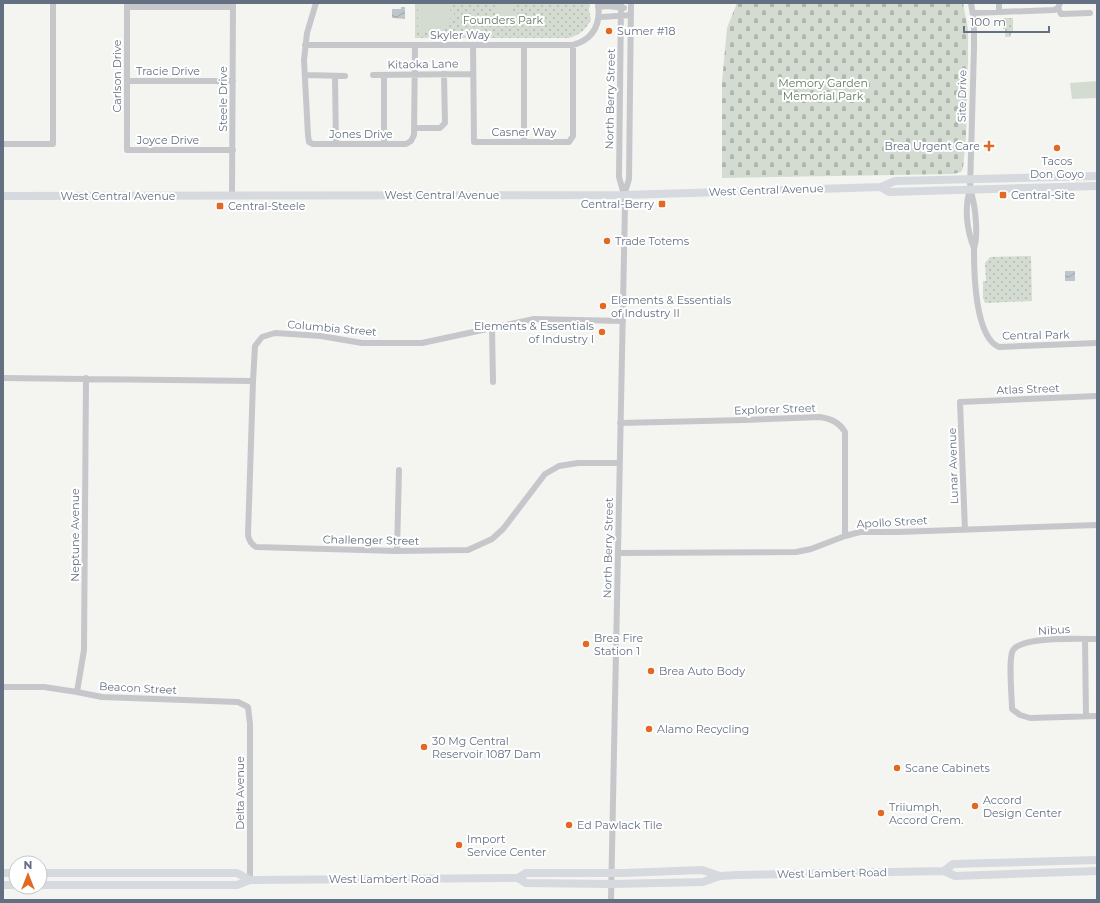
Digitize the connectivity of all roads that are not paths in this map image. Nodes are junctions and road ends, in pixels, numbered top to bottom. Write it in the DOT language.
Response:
graph roads {
  1 [pos="53,3"];
  2 [pos="316,3"];
  3 [pos="971,3"];
  4 [pos="999,3"];
  5 [pos="1037,3"];
  6 [pos="127,5"];
  7 [pos="233,5"];
  8 [pos="598,5"];
  9 [pos="631,5"];
  10 [pos="621,6"];
  11 [pos="1059,6"];
  12 [pos="1038,11"];
  13 [pos="999,12"];
  14 [pos="973,13"];
  15 [pos="1090,13"];
  16 [pos="631,15"];
  17 [pos="598,16"];
  18 [pos="621,16"];
  19 [pos="305,45"];
  20 [pos="415,45"];
  21 [pos="473,45"];
  22 [pos="524,45"];
  23 [pos="573,45"];
  24 [pos="444,74"];
  25 [pos="473,74"];
  26 [pos="305,75"];
  27 [pos="374,75"];
  28 [pos="384,75"];
  29 [pos="415,75"];
  30 [pos="336,76"];
  31 [pos="345,76"];
  32 [pos="127,81"];
  33 [pos="233,81"];
  34 [pos="414,128"];
  35 [pos="524,142"];
  36 [pos="3,144"];
  37 [pos="336,144"];
  38 [pos="384,144"];
  39 [pos="127,150"];
  40 [pos="233,150"];
  41 [pos="1097,176"];
  42 [pos="970,178"];
  43 [pos="1097,186"];
  44 [pos="881,187"];
  45 [pos="970,190"];
  46 [pos="624,195"];
  47 [pos="3,196"];
  48 [pos="232,196"];
  49 [pos="977,307"];
  50 [pos="623,321"];
  51 [pos="492,328"];
  52 [pos="1097,344"];
  53 [pos="3,378"];
  54 [pos="86,378"];
  55 [pos="253,381"];
  56 [pos="493,382"];
  57 [pos="1097,396"];
  58 [pos="960,402"];
  59 [pos="620,423"];
  60 [pos="619,463"];
  61 [pos="399,470"];
  62 [pos="1097,525"];
  63 [pos="965,530"];
  64 [pos="845,536"];
  65 [pos="397,551"];
  66 [pos="618,553"];
  67 [pos="1086,639"];
  68 [pos="1097,639"];
  69 [pos="3,687"];
  70 [pos="77,692"];
  71 [pos="248,707"];
  72 [pos="1086,716"];
  73 [pos="1097,716"];
  74 [pos="1097,860"];
  75 [pos="944,871"];
  76 [pos="1097,871"];
  77 [pos="611,872"];
  78 [pos="48,873"];
  79 [pos="720,876"];
  80 [pos="518,878"];
  81 [pos="250,880"];
  82 [pos="611,884"];
  83 [pos="48,885"];
  84 [pos="611,900"];
  1 -- 36 [label="street"];
  2 -- 19 [label="street"];
  3 -- 14 [label="street, Site Drive"];
  4 -- 13 [label="street"];
  5 -- 12 [label="street"];
  6 -- 7 [label="street"];
  6 -- 32 [label="street, Carlson Drive"];
  7 -- 33 [label="street, Steele Drive"];
  8 -- 10 [label="street"];
  8 -- 17 [label="street"];
  9 -- 10 [label="street"];
  9 -- 16 [label="street, North Berry Street"];
  10 -- 18 [label="street, North Berry Street"];
  11 -- 12 [label="street"];
  11 -- 15 [label="street"];
  12 -- 13 [label="street"];
  13 -- 14 [label="street"];
  14 -- 42 [label="street, Site Drive"];
  16 -- 18 [label="street"];
  16 -- 46 [label="street, North Berry Street"];
  17 -- 18 [label="street"];
  17 -- 23 [label="street"];
  18 -- 46 [label="street, North Berry Street"];
  19 -- 20 [label="street, Skyler Way"];
  19 -- 26 [label="street"];
  20 -- 21 [label="street, Skyler Way"];
  20 -- 29 [label="street"];
  21 -- 22 [label="street, Skyler Way"];
  21 -- 25 [label="street"];
  22 -- 23 [label="street, Skyler Way"];
  22 -- 35 [label="street"];
  23 -- 35 [label="street, Casner Way"];
  24 -- 25 [label="street, Kitaoka Lane"];
  24 -- 29 [label="street, Kitaoka Lane"];
  24 -- 34 [label="street"];
  25 -- 35 [label="street, Casner Way"];
  26 -- 30 [label="street"];
  26 -- 37 [label="street, Jones Drive"];
  27 -- 28 [label="street, Kitaoka Lane"];
  28 -- 29 [label="street, Kitaoka Lane"];
  28 -- 38 [label="street"];
  29 -- 34 [label="street"];
  30 -- 31 [label="street"];
  30 -- 37 [label="street"];
  32 -- 33 [label="street, Tracie Drive"];
  32 -- 39 [label="street, Carlson Drive"];
  33 -- 40 [label="street, Steele Drive"];
  34 -- 38 [label="street, Jones Drive"];
  37 -- 38 [label="street, Jones Drive"];
  39 -- 40 [label="street, Joyce Drive"];
  40 -- 48 [label="street, Steele Drive"];
  41 -- 42 [label="main road, West Central Avenue"];
  42 -- 44 [label="main road, West Central Avenue"];
  42 -- 45 [label="street, Site Drive"];
  43 -- 45 [label="main road, West Central Avenue"];
  44 -- 45 [label="main road, West Central Avenue"];
  44 -- 46 [label="main road, West Central Avenue"];
  45 -- 49 [label="street, Site Drive"];
  46 -- 48 [label="main road, West Central Avenue"];
  46 -- 50 [label="street, North Berry Street"];
  47 -- 48 [label="main road, West Central Avenue"];
  49 -- 52 [label="street, Central Park"];
  50 -- 51 [label="street, Columbia Street"];
  50 -- 59 [label="street, North Berry Street"];
  51 -- 55 [label="street, Columbia Street"];
  51 -- 56 [label="street"];
  53 -- 54 [label="street"];
  54 -- 55 [label="street"];
  54 -- 70 [label="street, Neptune Avenue"];
  55 -- 65 [label="street, Challenger Street"];
  57 -- 58 [label="street, Atlas Street"];
  58 -- 63 [label="street, Lunar Avenue"];
  59 -- 60 [label="street, North Berry Street"];
  59 -- 64 [label="street, Explorer Street"];
  60 -- 65 [label="street, Challenger Street"];
  60 -- 66 [label="street, North Berry Street"];
  61 -- 65 [label="street"];
  62 -- 63 [label="street, Apollo Street"];
  63 -- 64 [label="street, Apollo Street"];
  64 -- 66 [label="street, Apollo Street"];
  66 -- 77 [label="street, North Berry Street"];
  67 -- 68 [label="street, Nibus"];
  67 -- 72 [label="street"];
  67 -- 72 [label="street, Nibus"];
  69 -- 70 [label="street, Beacon Street"];
  70 -- 71 [label="street, Beacon Street"];
  71 -- 81 [label="street, Delta Avenue"];
  72 -- 73 [label="street"];
  74 -- 75 [label="main road, West Lambert Road"];
  75 -- 76 [label="main road, West Lambert Road"];
  75 -- 79 [label="main road, West Lambert Road"];
  77 -- 79 [label="main road, West Lambert Road"];
  77 -- 80 [label="main road, West Lambert Road"];
  77 -- 82 [label="street, North Berry Street"];
  78 -- 81 [label="main road, West Lambert Road"];
  79 -- 82 [label="main road, West Lambert Road"];
  80 -- 81 [label="main road, West Lambert Road"];
  80 -- 82 [label="main road, West Lambert Road"];
  81 -- 83 [label="main road, West Lambert Road"];
  82 -- 84 [label="street, North Berry Street"];
}
